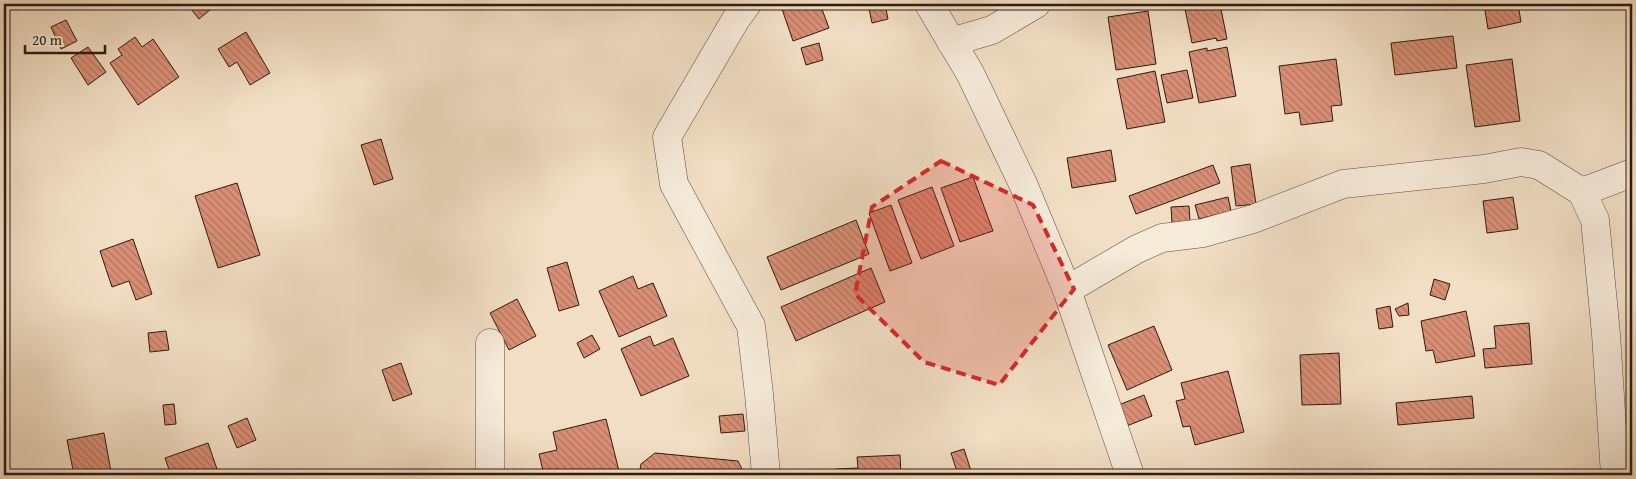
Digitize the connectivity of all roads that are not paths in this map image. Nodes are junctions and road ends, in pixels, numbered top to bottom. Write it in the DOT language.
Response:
graph roads {
  1 [pos="747,4"];
  2 [pos="929,4"];
  3 [pos="1036,4"];
  4 [pos="992,30"];
  5 [pos="952,42"];
  6 [pos="970,73"];
  7 [pos="1632,173"];
  8 [pos="1582,192"];
  9 [pos="1068,290"];
  10 [pos="490,343"];
  11 [pos="490,475"];
  12 [pos="766,475"];
  13 [pos="1130,475"];
  14 [pos="1615,475"];
  1 -- 12 [label="street"];
  2 -- 5 [label="street"];
  3 -- 4 [label="street"];
  4 -- 5 [label="street"];
  4 -- 6 [label="street"];
  5 -- 6 [label="street"];
  6 -- 9 [label="street"];
  7 -- 8 [label="street"];
  8 -- 9 [label="street"];
  8 -- 14 [label="street"];
  9 -- 13 [label="street"];
  10 -- 11 [label="street"];
}
